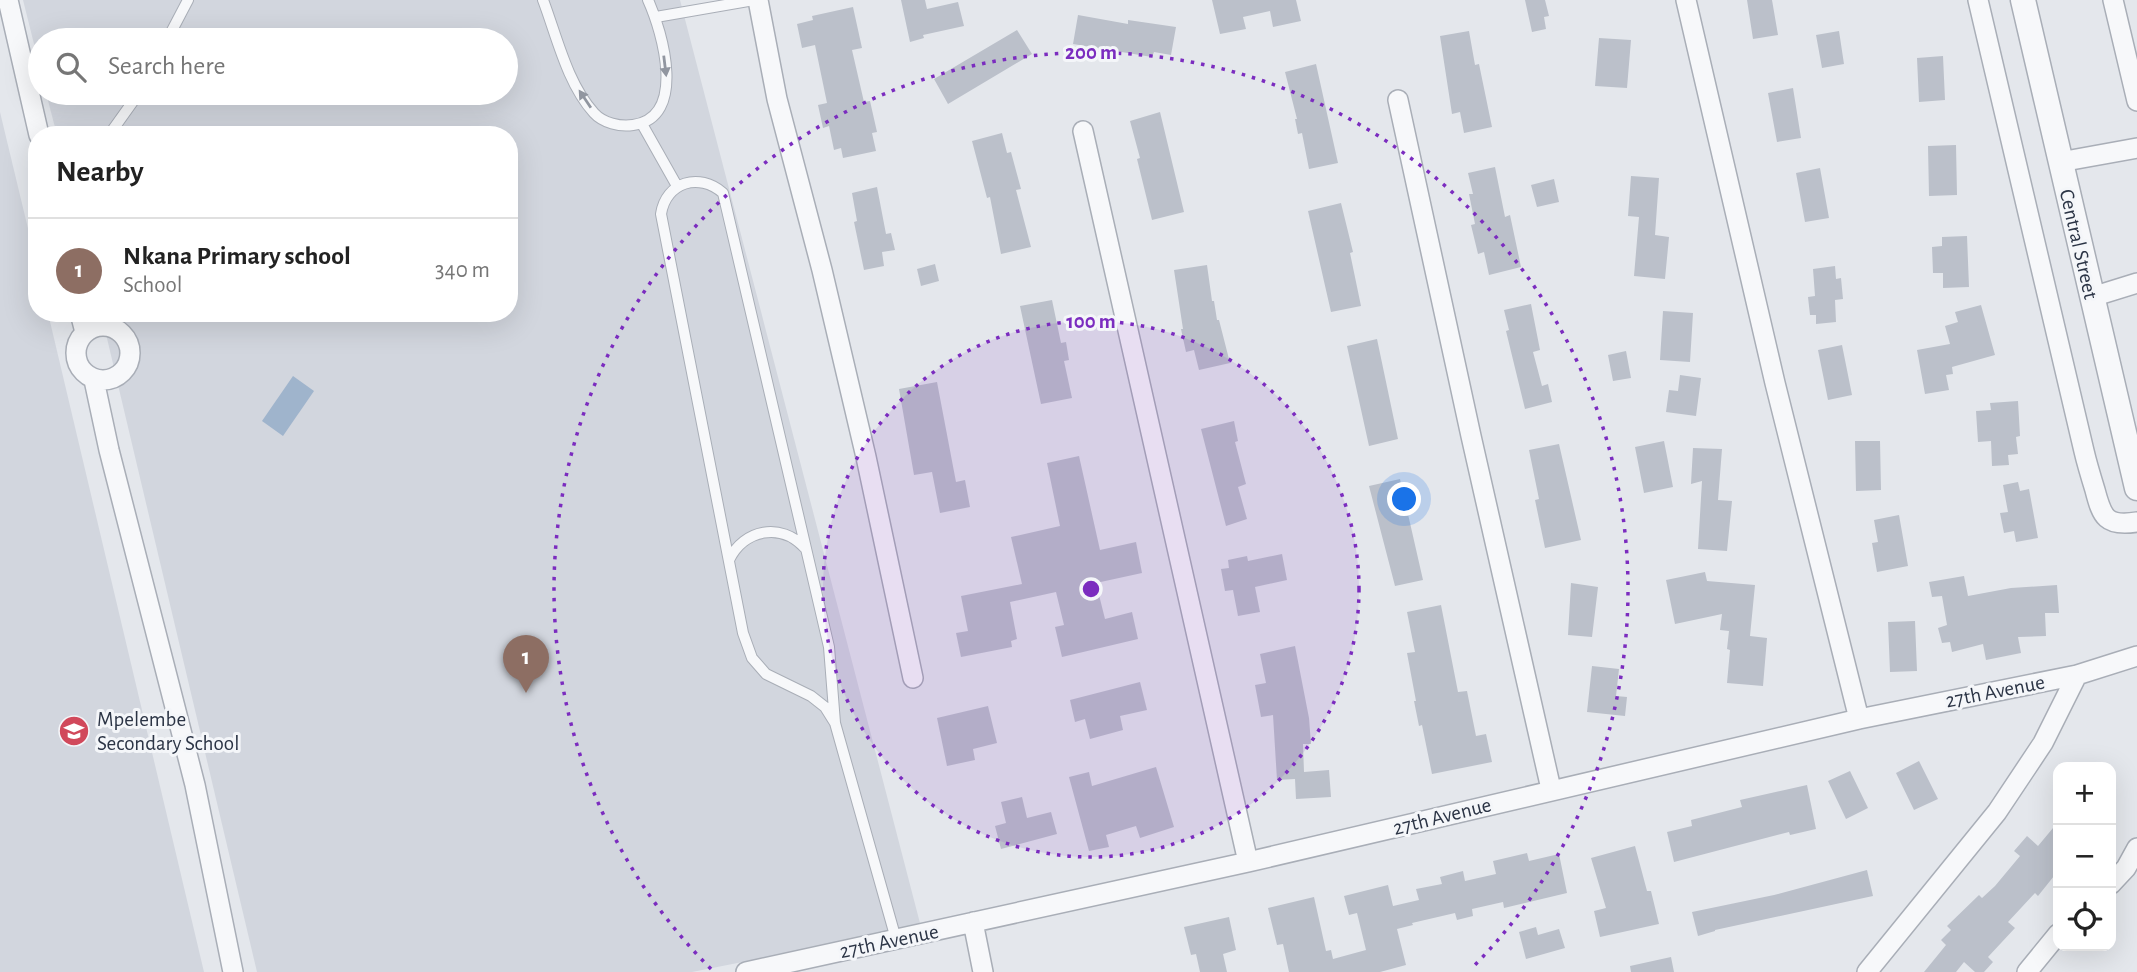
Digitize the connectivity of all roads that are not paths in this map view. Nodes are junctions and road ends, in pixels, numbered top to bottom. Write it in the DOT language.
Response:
graph roads {
  1 [pos="8,0"];
  2 [pos="188,0"];
  3 [pos="543,0"];
  4 [pos="648,0"];
  5 [pos="756,0"];
  6 [pos="1686,0"];
  7 [pos="1978,0"];
  8 [pos="2023,0"];
  9 [pos="2113,0"];
  10 [pos="656,17"];
  11 [pos="173,28"];
  12 [pos="28,87"];
  13 [pos="1398,100"];
  14 [pos="2137,101"];
  15 [pos="32,105"];
  16 [pos="130,105"];
  17 [pos="642,124"];
  18 [pos="37,126"];
  19 [pos="115,126"];
  20 [pos="1083,131"];
  21 [pos="2137,148"];
  22 [pos="2060,162"];
  23 [pos="677,186"];
  24 [pos="2137,283"];
  25 [pos="2092,297"];
  26 [pos="83,323"];
  27 [pos="94,380"];
  28 [pos="2135,469"];
  29 [pos="2137,522"];
  30 [pos="806,548"];
  31 [pos="729,561"];
  32 [pos="2137,656"];
  33 [pos="2077,675"];
  34 [pos="913,678"];
  35 [pos="1859,719"];
  36 [pos="835,723"];
  37 [pos="1551,789"];
  38 [pos="2137,848"];
  39 [pos="1248,862"];
  40 [pos="2116,878"];
  41 [pos="974,922"];
  42 [pos="896,939"];
  43 [pos="2053,940"];
  44 [pos="809,965"];
  45 [pos="233,972"];
  46 [pos="746,972"];
  47 [pos="983,972"];
  48 [pos="1867,972"];
  49 [pos="2027,972"];
  1 -- 12 [label="street"];
  2 -- 11 [label="lane"];
  17 -- 3 [label="lane, one-way"];
  4 -- 10 [label="lane"];
  5 -- 10 [label="lane"];
  5 -- 34 [label="street"];
  6 -- 35 [label="street"];
  7 -- 29 [label="street"];
  8 -- 22 [label="street, Central Street"];
  9 -- 14 [label="street"];
  10 -- 17 [label="lane, one-way"];
  13 -- 37 [label="street"];
  15 -- 18 [label="street"];
  16 -- 19 [label="lane"];
  17 -- 23 [label="lane"];
  20 -- 39 [label="street"];
  21 -- 22 [label="street"];
  22 -- 25 [label="street, Central Street"];
  23 -- 30 [label="lane"];
  23 -- 31 [label="lane"];
  24 -- 25 [label="street"];
  25 -- 28 [label="street, Central Street"];
  26 -- 27 [label="street"];
  26 -- 27 [label="street"];
  27 -- 45 [label="street"];
  30 -- 31 [label="lane"];
  30 -- 36 [label="lane"];
  31 -- 36 [label="lane"];
  32 -- 33 [label="street, 27th Avenue"];
  33 -- 35 [label="street, 27th Avenue"];
  33 -- 48 [label="street"];
  35 -- 37 [label="street, 27th Avenue"];
  36 -- 42 [label="lane"];
  37 -- 39 [label="street, 27th Avenue"];
  38 -- 40 [label="street"];
  39 -- 41 [label="street, 27th Avenue"];
  41 -- 42 [label="street, 27th Avenue"];
  41 -- 47 [label="street"];
  42 -- 44 [label="street, 27th Avenue"];
  43 -- 49 [label="street"];
  44 -- 46 [label="street, 27th Avenue"];
}
